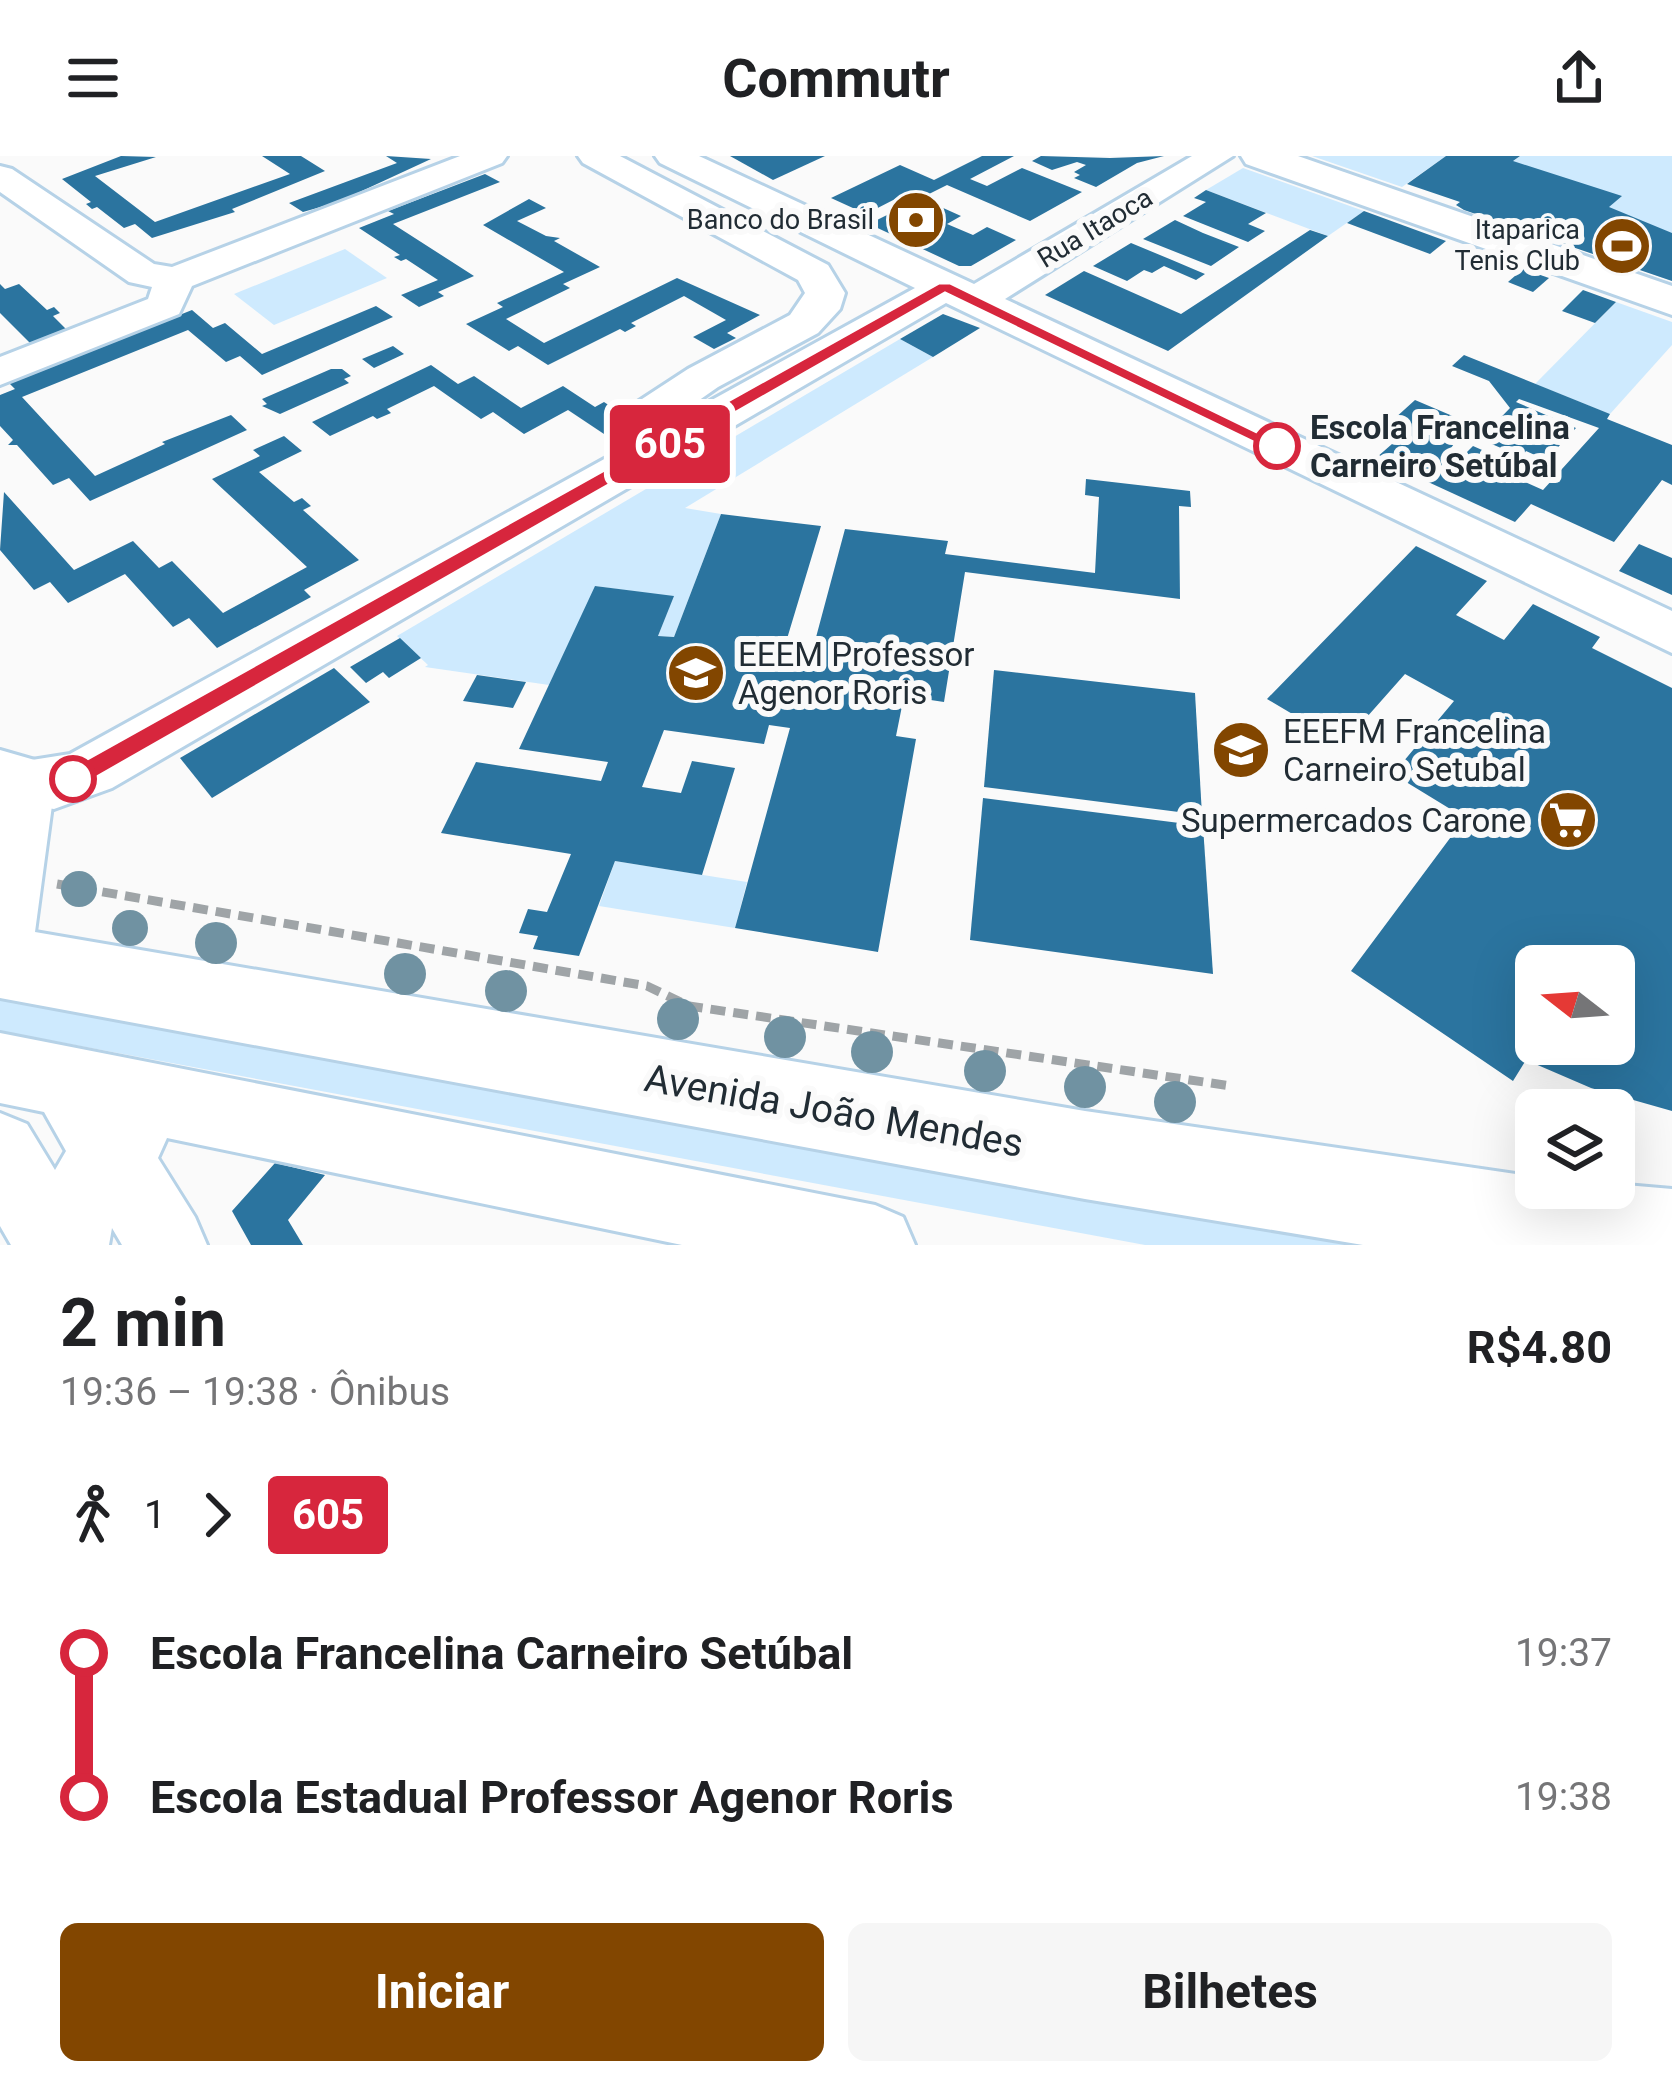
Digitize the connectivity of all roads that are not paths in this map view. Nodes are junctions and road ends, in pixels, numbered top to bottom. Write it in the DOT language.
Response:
graph roads {
  1 [pos="490,156"];
  2 [pos="595,156"];
  3 [pos="672,156"];
  4 [pos="1216,156"];
  5 [pos="1261,156"];
  6 [pos="0,176"];
  7 [pos="175,279"];
  8 [pos="959,294"];
  9 [pos="1672,301"];
  10 [pos="0,372"];
  11 [pos="503,494"];
  12 [pos="1672,634"];
  13 [pos="6,847"];
  14 [pos="0,962"];
  15 [pos="33,1074"];
  16 [pos="136,1127"];
  17 [pos="0,1151"];
  18 [pos="1672,1235"];
  19 [pos="165,1244"];
  20 [pos="55,1245"];
  21 [pos="69,1245"];
  22 [pos="875,1245"];
  1 -- 7 [label="street"];
  2 -- 11 [label="street"];
  3 -- 8 [label="street"];
  4 -- 8 [label="street, Rua Itaoca"];
  5 -- 9 [label="main road"];
  6 -- 7 [label="street"];
  7 -- 10 [label="street"];
  8 -- 12 [label="street"];
  8 -- 13 [label="street, Rua Itaoca"];
  14 -- 18 [label="main road, Avenida João Mendes"];
  15 -- 16 [label="street"];
  16 -- 19 [label="street"];
  16 -- 21 [label="street"];
  16 -- 22 [label="street"];
  17 -- 20 [label="street"];
}
